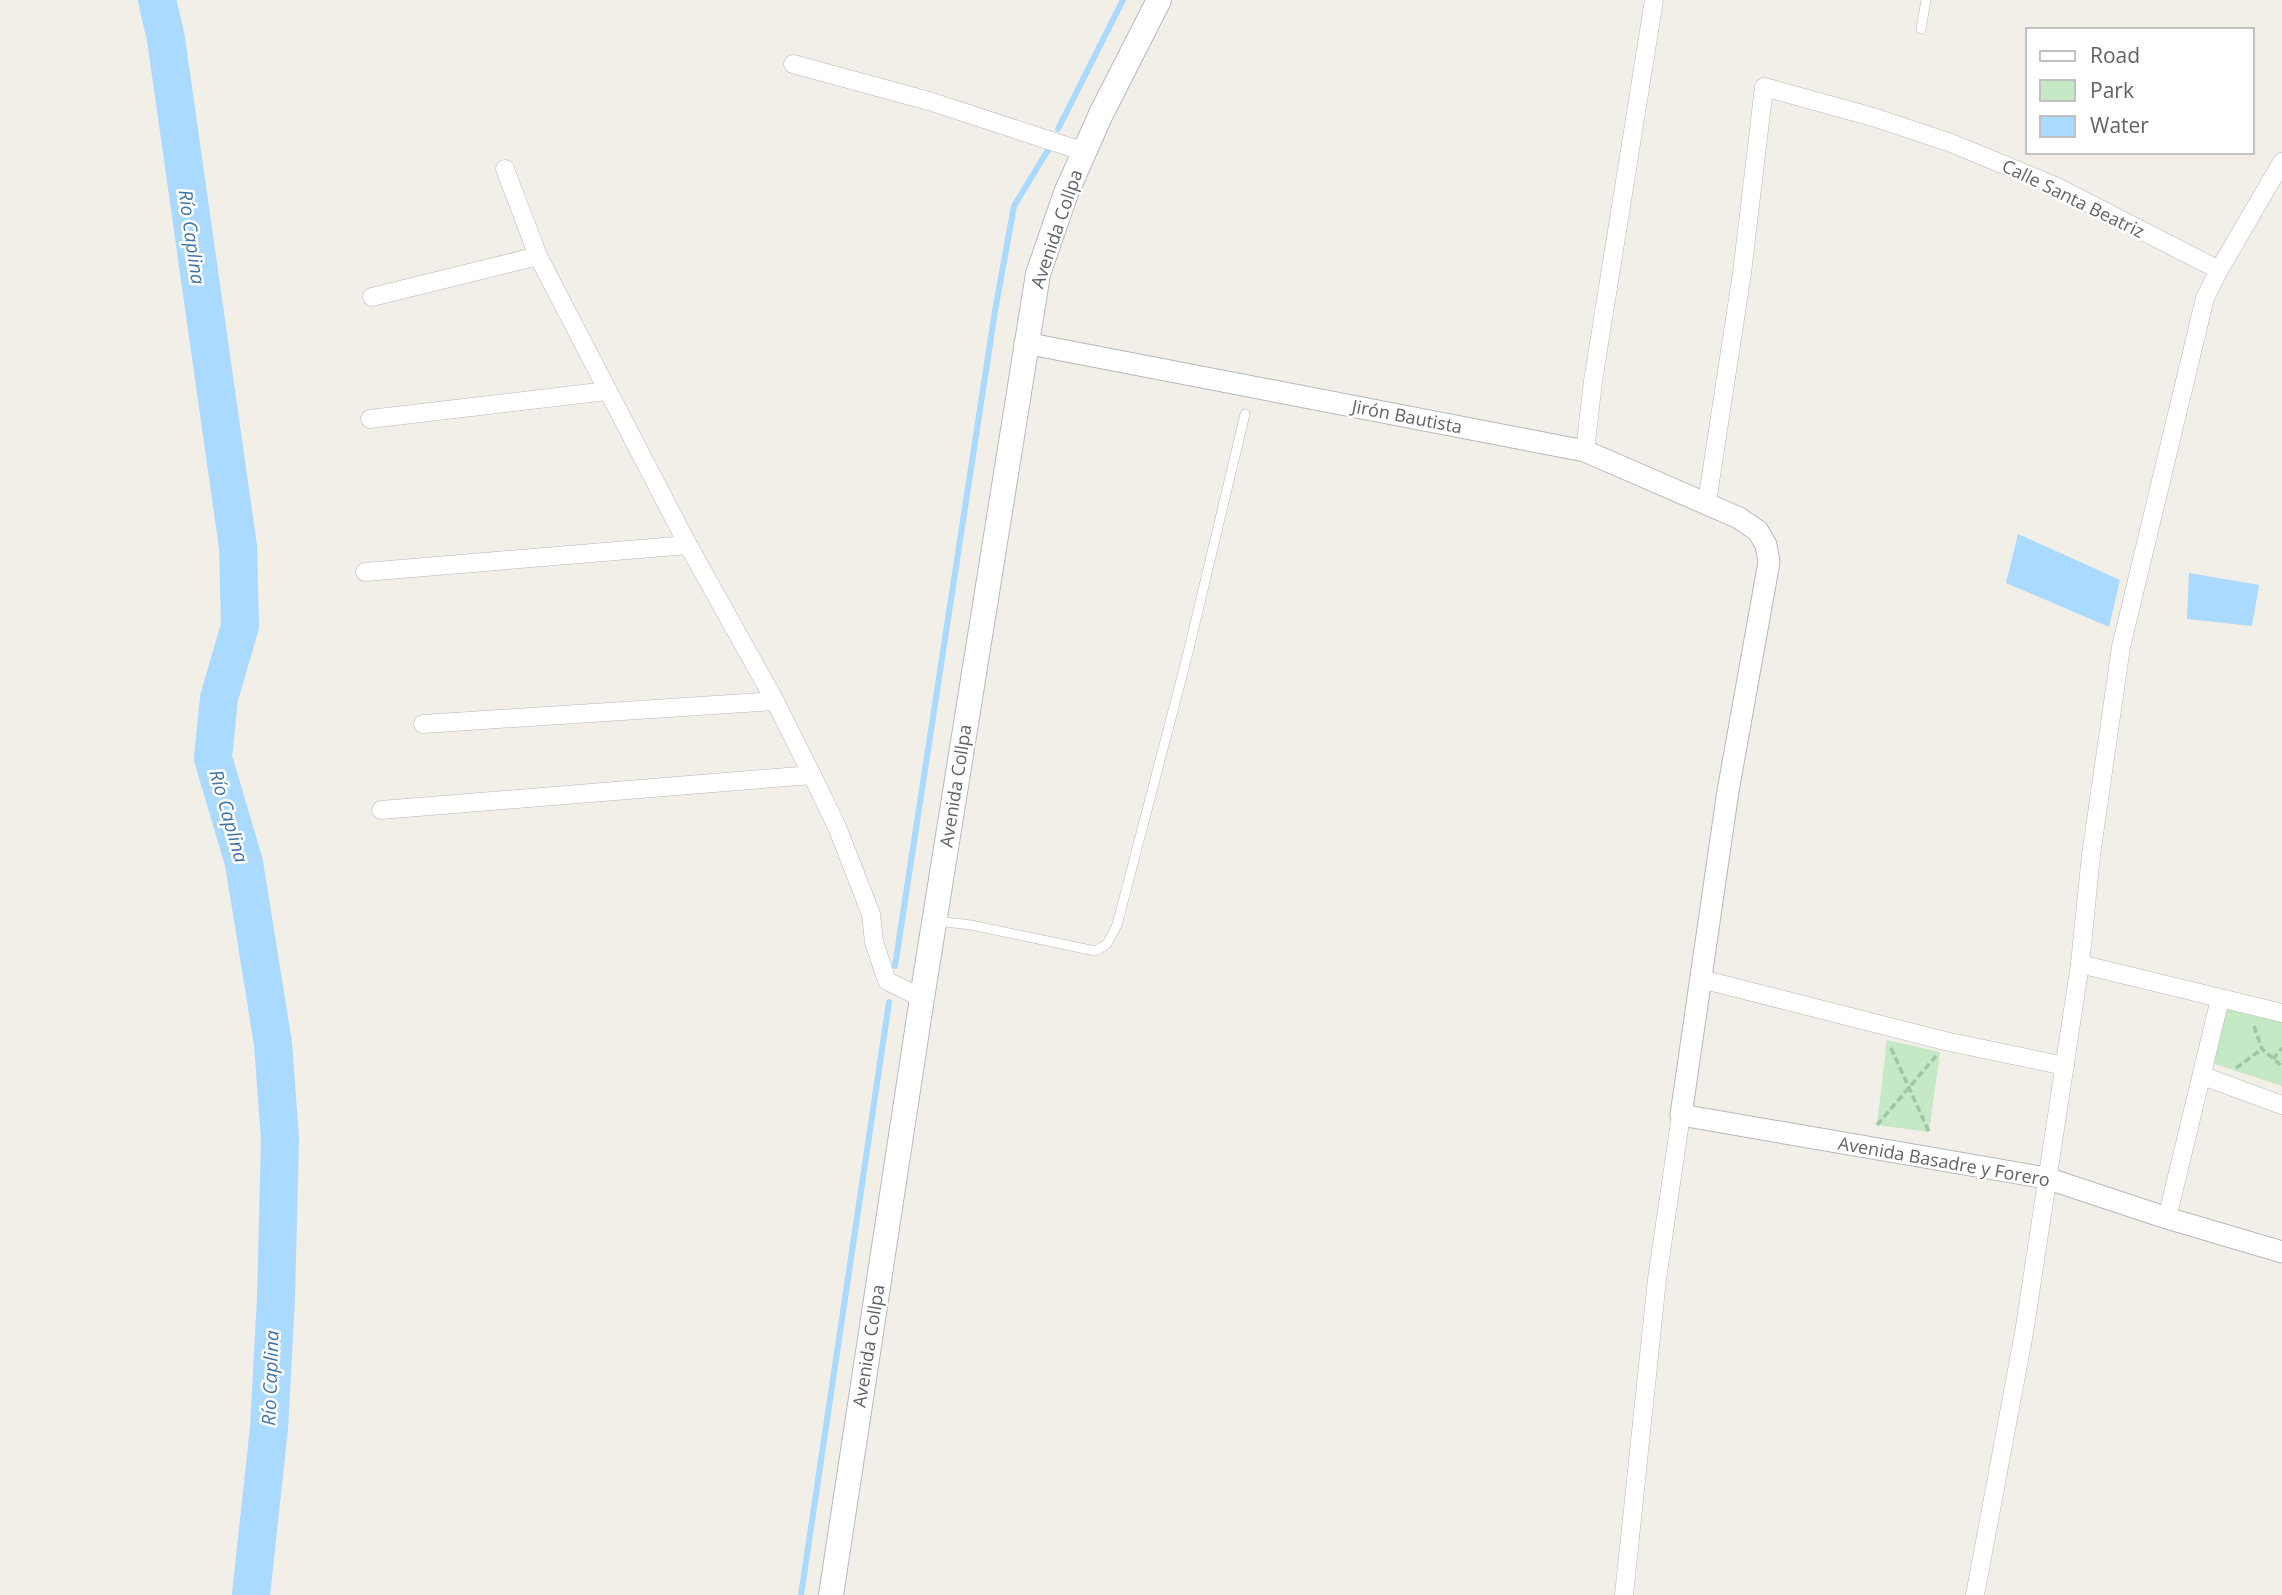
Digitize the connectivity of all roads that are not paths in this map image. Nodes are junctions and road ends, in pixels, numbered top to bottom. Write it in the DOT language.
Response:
graph roads {
  1 [pos="1159,0"];
  2 [pos="1654,0"];
  3 [pos="1926,0"];
  4 [pos="1921,29"];
  5 [pos="793,64"];
  6 [pos="1085,152"];
  7 [pos="2282,162"];
  8 [pos="505,169"];
  9 [pos="538,256"];
  10 [pos="2219,270"];
  11 [pos="372,297"];
  12 [pos="1025,343"];
  13 [pos="607,391"];
  14 [pos="1245,414"];
  15 [pos="370,419"];
  16 [pos="1585,451"];
  17 [pos="1707,502"];
  18 [pos="688,545"];
  19 [pos="365,572"];
  20 [pos="775,701"];
  21 [pos="423,724"];
  22 [pos="812,775"];
  23 [pos="381,810"];
  24 [pos="935,920"];
  25 [pos="2080,964"];
  26 [pos="1701,979"];
  27 [pos="922,998"];
  28 [pos="2220,999"];
  29 [pos="2282,1013"];
  30 [pos="2065,1066"];
  31 [pos="2203,1076"];
  32 [pos="2282,1105"];
  33 [pos="1681,1115"];
  34 [pos="2046,1178"];
  35 [pos="2167,1218"];
  36 [pos="2282,1252"];
  37 [pos="831,1595"];
  38 [pos="1624,1595"];
  39 [pos="1975,1595"];
  1 -- 6 [label="main road, Avenida Collpa"];
  2 -- 16 [label="street"];
  3 -- 4 [label="lane"];
  5 -- 6 [label="street"];
  6 -- 12 [label="main road, Avenida Collpa"];
  7 -- 10 [label="street"];
  8 -- 9 [label="street"];
  9 -- 11 [label="street"];
  9 -- 13 [label="street"];
  10 -- 17 [label="street, Calle Santa Beatriz"];
  10 -- 25 [label="street"];
  12 -- 16 [label="street, Jirón Bautista"];
  12 -- 24 [label="main road, Avenida Collpa"];
  13 -- 15 [label="street"];
  13 -- 18 [label="street"];
  14 -- 24 [label="lane"];
  16 -- 17 [label="street, Jirón Bautista"];
  17 -- 26 [label="street, Jirón Bautista"];
  18 -- 19 [label="street"];
  18 -- 20 [label="street"];
  20 -- 21 [label="street"];
  20 -- 22 [label="street"];
  22 -- 23 [label="street"];
  22 -- 27 [label="street"];
  24 -- 27 [label="main road, Avenida Collpa"];
  25 -- 28 [label="street"];
  25 -- 30 [label="street"];
  26 -- 30 [label="street"];
  26 -- 33 [label="street"];
  27 -- 37 [label="main road, Avenida Collpa"];
  28 -- 29 [label="street"];
  28 -- 31 [label="street"];
  30 -- 34 [label="street"];
  31 -- 32 [label="street"];
  31 -- 35 [label="street"];
  33 -- 34 [label="street, Avenida Basadre y Forero"];
  33 -- 38 [label="street"];
  34 -- 35 [label="street, Avenida Basadre y Forero"];
  34 -- 39 [label="street"];
  35 -- 36 [label="street, Avenida Basadre y Forero"];
}
